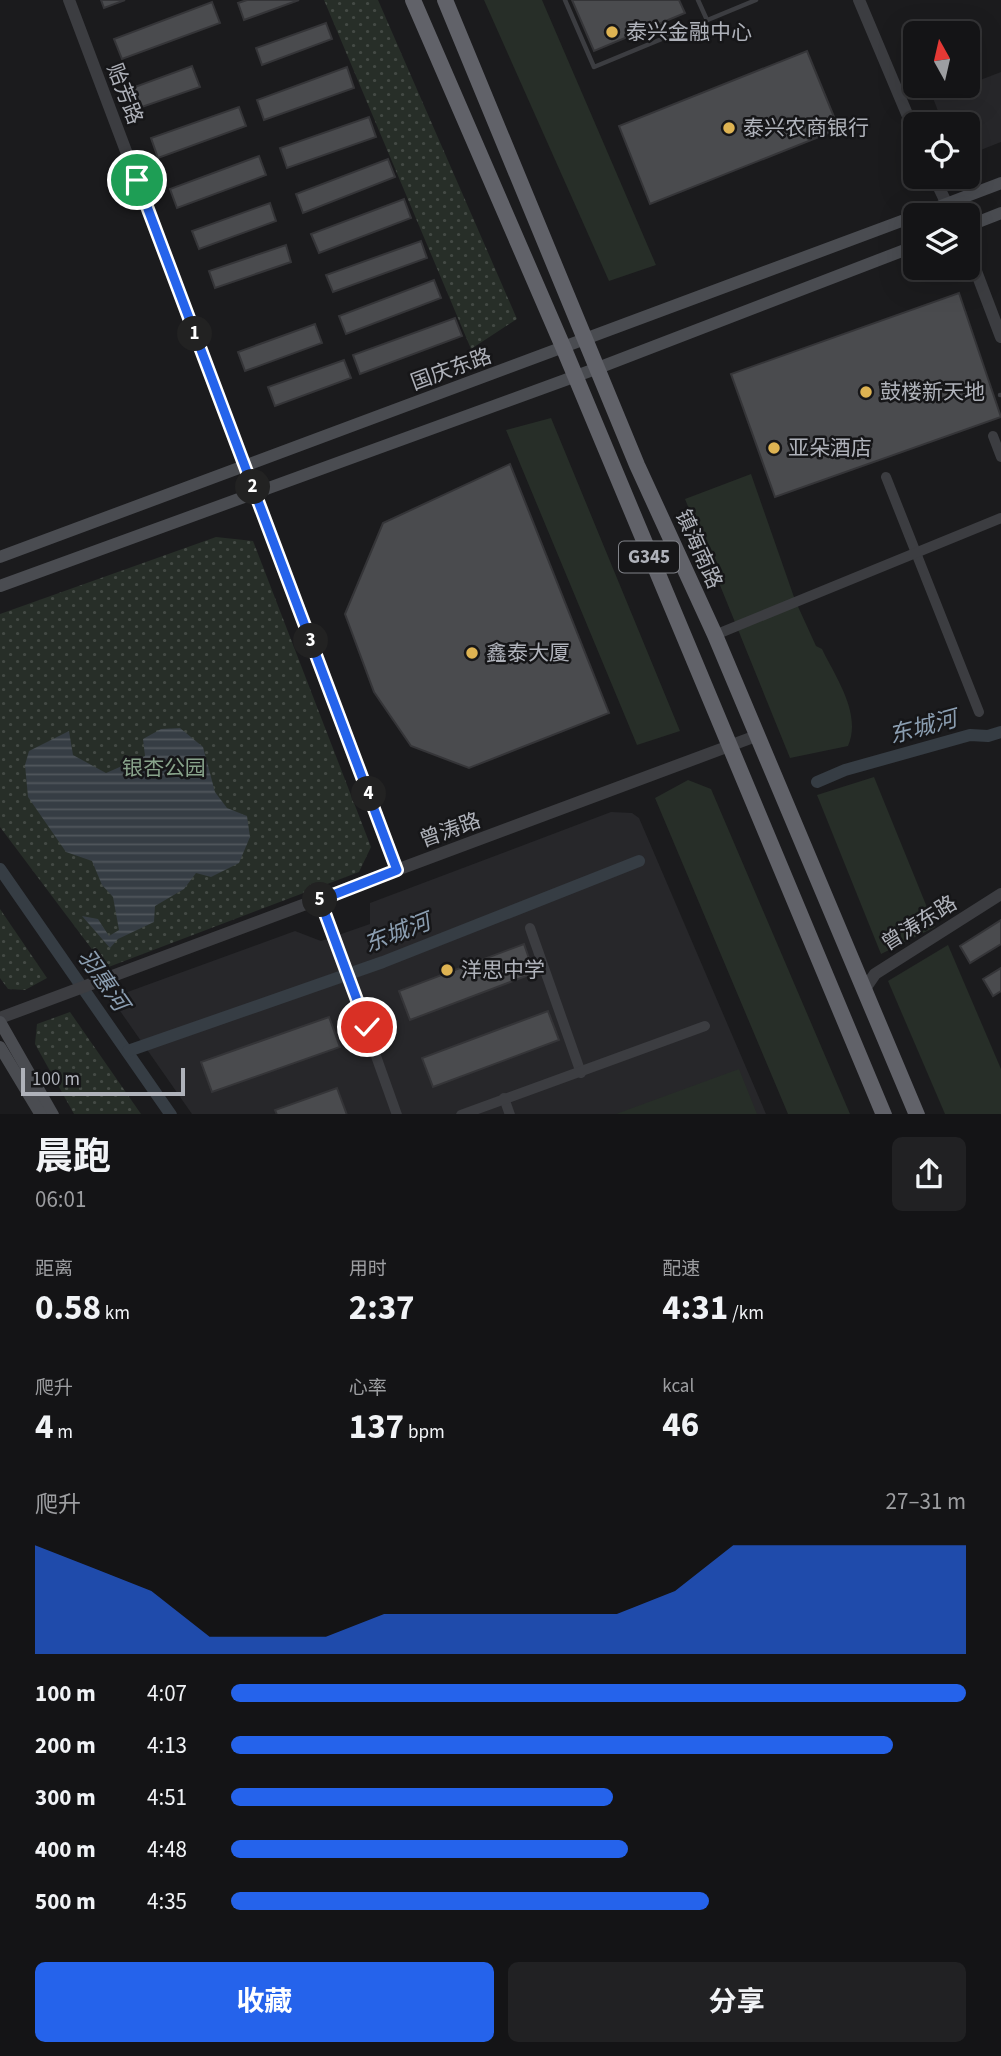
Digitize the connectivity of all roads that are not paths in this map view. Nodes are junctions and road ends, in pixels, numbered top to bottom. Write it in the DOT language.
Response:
graph roads {
  1 [pos="69,0"];
  2 [pos="413,0"];
  3 [pos="445,0"];
  4 [pos="565,0"];
  5 [pos="698,0"];
  6 [pos="756,0"];
  7 [pos="859,0"];
  8 [pos="707,20"];
  9 [pos="906,112"];
  10 [pos="1001,183"];
  11 [pos="962,203"];
  12 [pos="1001,213"];
  13 [pos="903,221"];
  14 [pos="980,221"];
  15 [pos="903,251"];
  16 [pos="979,280"];
  17 [pos="1001,337"];
  18 [pos="586,341"];
  19 [pos="564,349"];
  20 [pos="598,368"];
  21 [pos="575,375"];
  22 [pos="993,436"];
  23 [pos="1001,457"];
  24 [pos="244,466"];
  25 [pos="886,477"];
  26 [pos="255,493"];
  27 [pos="1001,518"];
  28 [pos="915,554"];
  29 [pos="0,556"];
  30 [pos="0,586"];
  31 [pos="715,635"];
  32 [pos="979,712"];
  33 [pos="756,736"];
  34 [pos="727,747"];
  35 [pos="397,870"];
  36 [pos="1001,894"];
  37 [pos="320,900"];
  38 [pos="530,928"];
  39 [pos="863,990"];
  40 [pos="0,1020"];
  41 [pos="705,1026"];
  42 [pos="0,1047"];
  43 [pos="581,1073"];
  44 [pos="504,1098"];
  45 [pos="40,1114"];
  46 [pos="52,1114"];
  47 [pos="397,1114"];
  48 [pos="464,1114"];
  49 [pos="510,1114"];
  50 [pos="884,1114"];
  51 [pos="917,1114"];
  1 -- 24 [label="street, 贻芳路"];
  2 -- 19 [label="highway, G345"];
  3 -- 18 [label="highway, 镇海南路 / G345"];
  4 -- 8 [label="lane"];
  5 -- 8 [label="lane"];
  6 -- 8 [label="lane"];
  7 -- 9 [label="street"];
  10 -- 11 [label="main road, 国庆东路"];
  12 -- 14 [label="main road"];
  13 -- 18 [label="main road, 国庆东路"];
  15 -- 20 [label="main road"];
  16 -- 17 [label="street"];
  18 -- 19 [label="main road, 国庆东路"];
  18 -- 20 [label="highway, 镇海南路 / G345"];
  19 -- 21 [label="highway, G345"];
  19 -- 24 [label="main road, 国庆东路"];
  20 -- 21 [label="main road"];
  20 -- 31 [label="highway, 镇海南路 / G345"];
  21 -- 26 [label="main road"];
  21 -- 34 [label="highway, G345"];
  22 -- 23 [label="street"];
  24 -- 26 [label="street, 贻芳路"];
  24 -- 29 [label="main road, 国庆东路"];
  25 -- 28 [label="street"];
  26 -- 30 [label="main road"];
  26 -- 35 [label="street, 贻芳路"];
  27 -- 28 [label="street"];
  28 -- 31 [label="street"];
  28 -- 32 [label="street"];
  31 -- 33 [label="highway, 镇海南路 / G345"];
  33 -- 34 [label="street, 曾涛路"];
  33 -- 39 [label="highway, 镇海南路 / G345"];
  34 -- 35 [label="street, 曾涛路"];
  34 -- 50 [label="highway, G345"];
  35 -- 37 [label="street, 曾涛路"];
  36 -- 39 [label="street, 曾涛东路"];
  37 -- 40 [label="street, 曾涛路"];
  37 -- 47 [label="street"];
  38 -- 43 [label="street"];
  39 -- 51 [label="highway, 镇海南路 / G345"];
  40 -- 46 [label="main road"];
  41 -- 43 [label="street"];
  42 -- 45 [label="main road"];
  43 -- 44 [label="street"];
  44 -- 48 [label="street"];
  44 -- 49 [label="street"];
}
